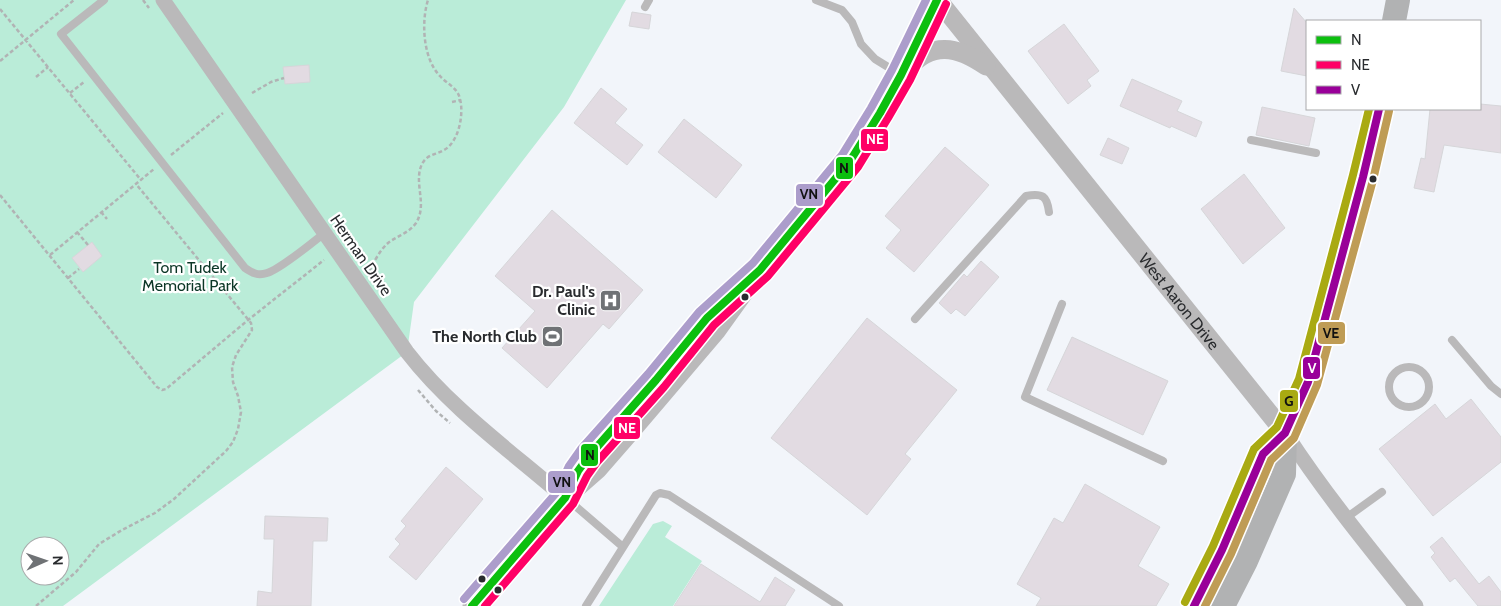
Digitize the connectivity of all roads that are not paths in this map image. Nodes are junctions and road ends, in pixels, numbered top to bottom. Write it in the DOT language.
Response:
graph roads {
  1 [pos="104,0"];
  2 [pos="163,0"];
  3 [pos="816,0"];
  4 [pos="937,0"];
  5 [pos="1398,0"];
  6 [pos="1394,20"];
  7 [pos="996,73"];
  8 [pos="901,75"];
  9 [pos="1378,110"];
  10 [pos="1251,140"];
  11 [pos="1316,153"];
  12 [pos="1049,212"];
  13 [pos="325,233"];
  14 [pos="1062,304"];
  15 [pos="915,319"];
  16 [pos="1452,340"];
  17 [pos="1501,394"];
  18 [pos="1427,396"];
  19 [pos="1285,433"];
  20 [pos="1163,461"];
  21 [pos="1382,492"];
  22 [pos="565,498"];
  23 [pos="1346,518"];
  24 [pos="623,547"];
  25 [pos="472,606"];
  26 [pos="586,606"];
  27 [pos="839,606"];
  28 [pos="1194,606"];
  29 [pos="1223,606"];
  30 [pos="1416,606"];
  1 -- 13 [label="lane"];
  2 -- 13 [label="street, Herman Drive"];
  3 -- 8 [label="lane"];
  4 -- 7 [label="street, West Aaron Drive"];
  4 -- 8 [label="street"];
  5 -- 6 [label="main road"];
  7 -- 8 [label="street"];
  7 -- 19 [label="street, West Aaron Drive"];
  8 -- 22 [label="street"];
  9 -- 19 [label="main road"];
  10 -- 11 [label="lane"];
  12 -- 15 [label="lane"];
  13 -- 22 [label="street, Herman Drive"];
  14 -- 20 [label="lane"];
  16 -- 17 [label="lane"];
  18 -- 18 [label="lane"];
  19 -- 23 [label="street, West Aaron Drive"];
  19 -- 28 [label="main road"];
  19 -- 29 [label="main road"];
  21 -- 23 [label="lane"];
  22 -- 24 [label="lane"];
  22 -- 25 [label="street"];
  23 -- 30 [label="street, West Aaron Drive"];
  24 -- 26 [label="lane"];
  24 -- 27 [label="lane"];
}
